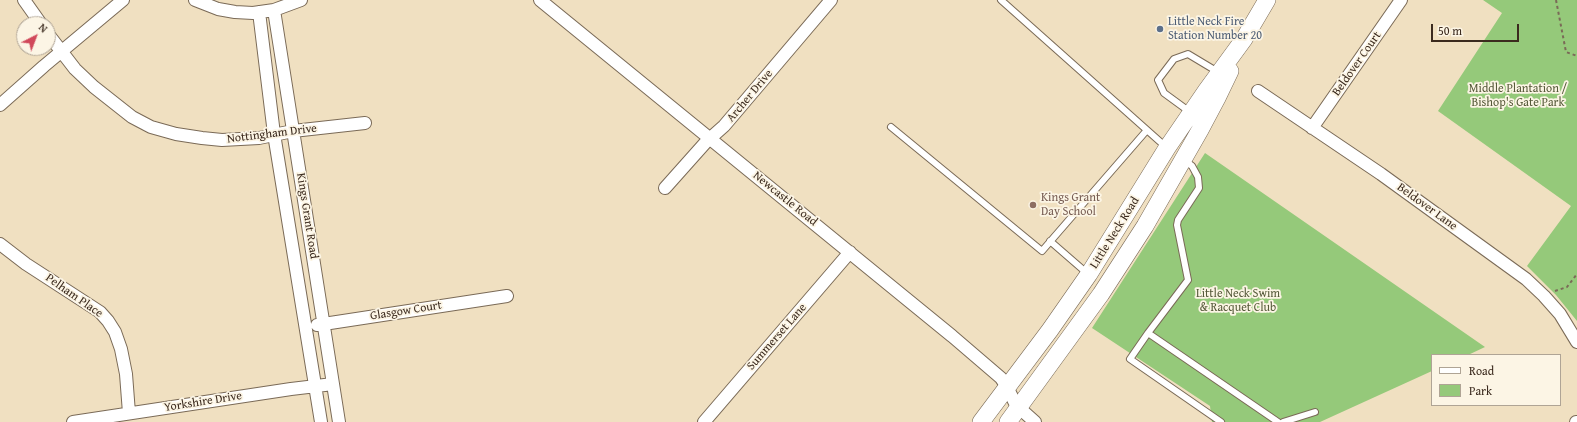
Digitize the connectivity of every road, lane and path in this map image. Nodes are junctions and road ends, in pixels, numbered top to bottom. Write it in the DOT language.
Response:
graph roads {
  1 [pos="24,0"];
  2 [pos="123,0"];
  3 [pos="195,0"];
  4 [pos="301,0"];
  5 [pos="540,0"];
  6 [pos="831,0"];
  7 [pos="1001,0"];
  8 [pos="1401,0"];
  9 [pos="1556,0"];
  10 [pos="1265,1"];
  11 [pos="274,10"];
  12 [pos="259,12"];
  13 [pos="35,16"];
  14 [pos="1244,39"];
  15 [pos="56,45"];
  16 [pos="61,52"];
  17 [pos="1577,56"];
  18 [pos="1219,73"];
  19 [pos="1258,92"];
  20 [pos="0,105"];
  21 [pos="1191,113"];
  22 [pos="365,123"];
  23 [pos="891,127"];
  24 [pos="1312,128"];
  25 [pos="1147,130"];
  26 [pos="293,131"];
  27 [pos="274,134"];
  28 [pos="711,138"];
  29 [pos="1168,148"];
  30 [pos="1184,160"];
  31 [pos="665,188"];
  32 [pos="1050,242"];
  33 [pos="0,244"];
  34 [pos="850,252"];
  35 [pos="1089,274"];
  36 [pos="1577,274"];
  37 [pos="507,296"];
  38 [pos="1544,296"];
  39 [pos="324,324"];
  40 [pos="306,327"];
  41 [pos="1148,334"];
  42 [pos="1577,342"];
  43 [pos="333,384"];
  44 [pos="314,386"];
  45 [pos="1007,387"];
  46 [pos="1019,408"];
  47 [pos="1315,412"];
  48 [pos="129,413"];
  49 [pos="73,422"];
  50 [pos="321,422"];
  51 [pos="339,422"];
  52 [pos="704,422"];
  53 [pos="981,422"];
  54 [pos="1008,422"];
  55 [pos="1035,422"];
  56 [pos="1221,422"];
  57 [pos="1278,422"];
  58 [pos="1283,422"];
  1 -- 13 [label="street"];
  2 -- 16 [label="street"];
  3 -- 12 [label="street"];
  4 -- 11 [label="street"];
  5 -- 28 [label="street, Newcastle Road"];
  6 -- 28 [label="street, Archer Drive"];
  7 -- 25 [label="lane"];
  8 -- 24 [label="street, Beldover Court"];
  9 -- 17 [label="path"];
  10 -- 14 [label="street, Little Neck Road"];
  11 -- 12 [label="street"];
  11 -- 26 [label="street, Kings Grant Road"];
  12 -- 27 [label="street, Kings Grant Road"];
  14 -- 18 [label="street, Little Neck Road"];
  14 -- 30 [label="street, Little Neck Road"];
  15 -- 16 [label="street, Nottingham Drive"];
  16 -- 20 [label="street"];
  16 -- 27 [label="street, Nottingham Drive"];
  18 -- 21 [label="street, Little Neck Road"];
  18 -- 21 [label="lane"];
  19 -- 24 [label="street, Beldover Lane"];
  21 -- 29 [label="street, Little Neck Road"];
  22 -- 26 [label="street, Nottingham Drive"];
  23 -- 32 [label="lane"];
  24 -- 38 [label="street, Beldover Lane"];
  25 -- 29 [label="lane"];
  25 -- 32 [label="lane"];
  26 -- 27 [label="street, Nottingham Drive"];
  26 -- 39 [label="street, Kings Grant Road"];
  27 -- 40 [label="street, Kings Grant Road"];
  28 -- 31 [label="street, Archer Drive"];
  28 -- 34 [label="street, Newcastle Road"];
  29 -- 30 [label="street"];
  29 -- 35 [label="street, Little Neck Road"];
  30 -- 41 [label="lane"];
  30 -- 46 [label="street, Little Neck Road"];
  32 -- 35 [label="lane"];
  33 -- 48 [label="street, Pelham Place"];
  34 -- 45 [label="street, Newcastle Road"];
  34 -- 52 [label="street, Summerset Lane"];
  35 -- 45 [label="street, Little Neck Road"];
  36 -- 38 [label="path"];
  37 -- 39 [label="street, Glasgow Court"];
  38 -- 42 [label="street, Beldover Lane"];
  39 -- 40 [label="street, Glasgow Court"];
  39 -- 43 [label="street, Kings Grant Road"];
  40 -- 44 [label="street, Kings Grant Road"];
  41 -- 56 [label="lane"];
  41 -- 57 [label="lane"];
  43 -- 44 [label="street, Yorkshire Drive"];
  43 -- 51 [label="street, Kings Grant Road"];
  44 -- 48 [label="street, Yorkshire Drive"];
  44 -- 50 [label="street, Kings Grant Road"];
  45 -- 46 [label="street, Newcastle Road"];
  45 -- 53 [label="street, Little Neck Road"];
  46 -- 54 [label="street, Little Neck Road"];
  46 -- 55 [label="street, Newcastle Road"];
  47 -- 58 [label="lane"];
  48 -- 49 [label="street, Yorkshire Drive"];
}
